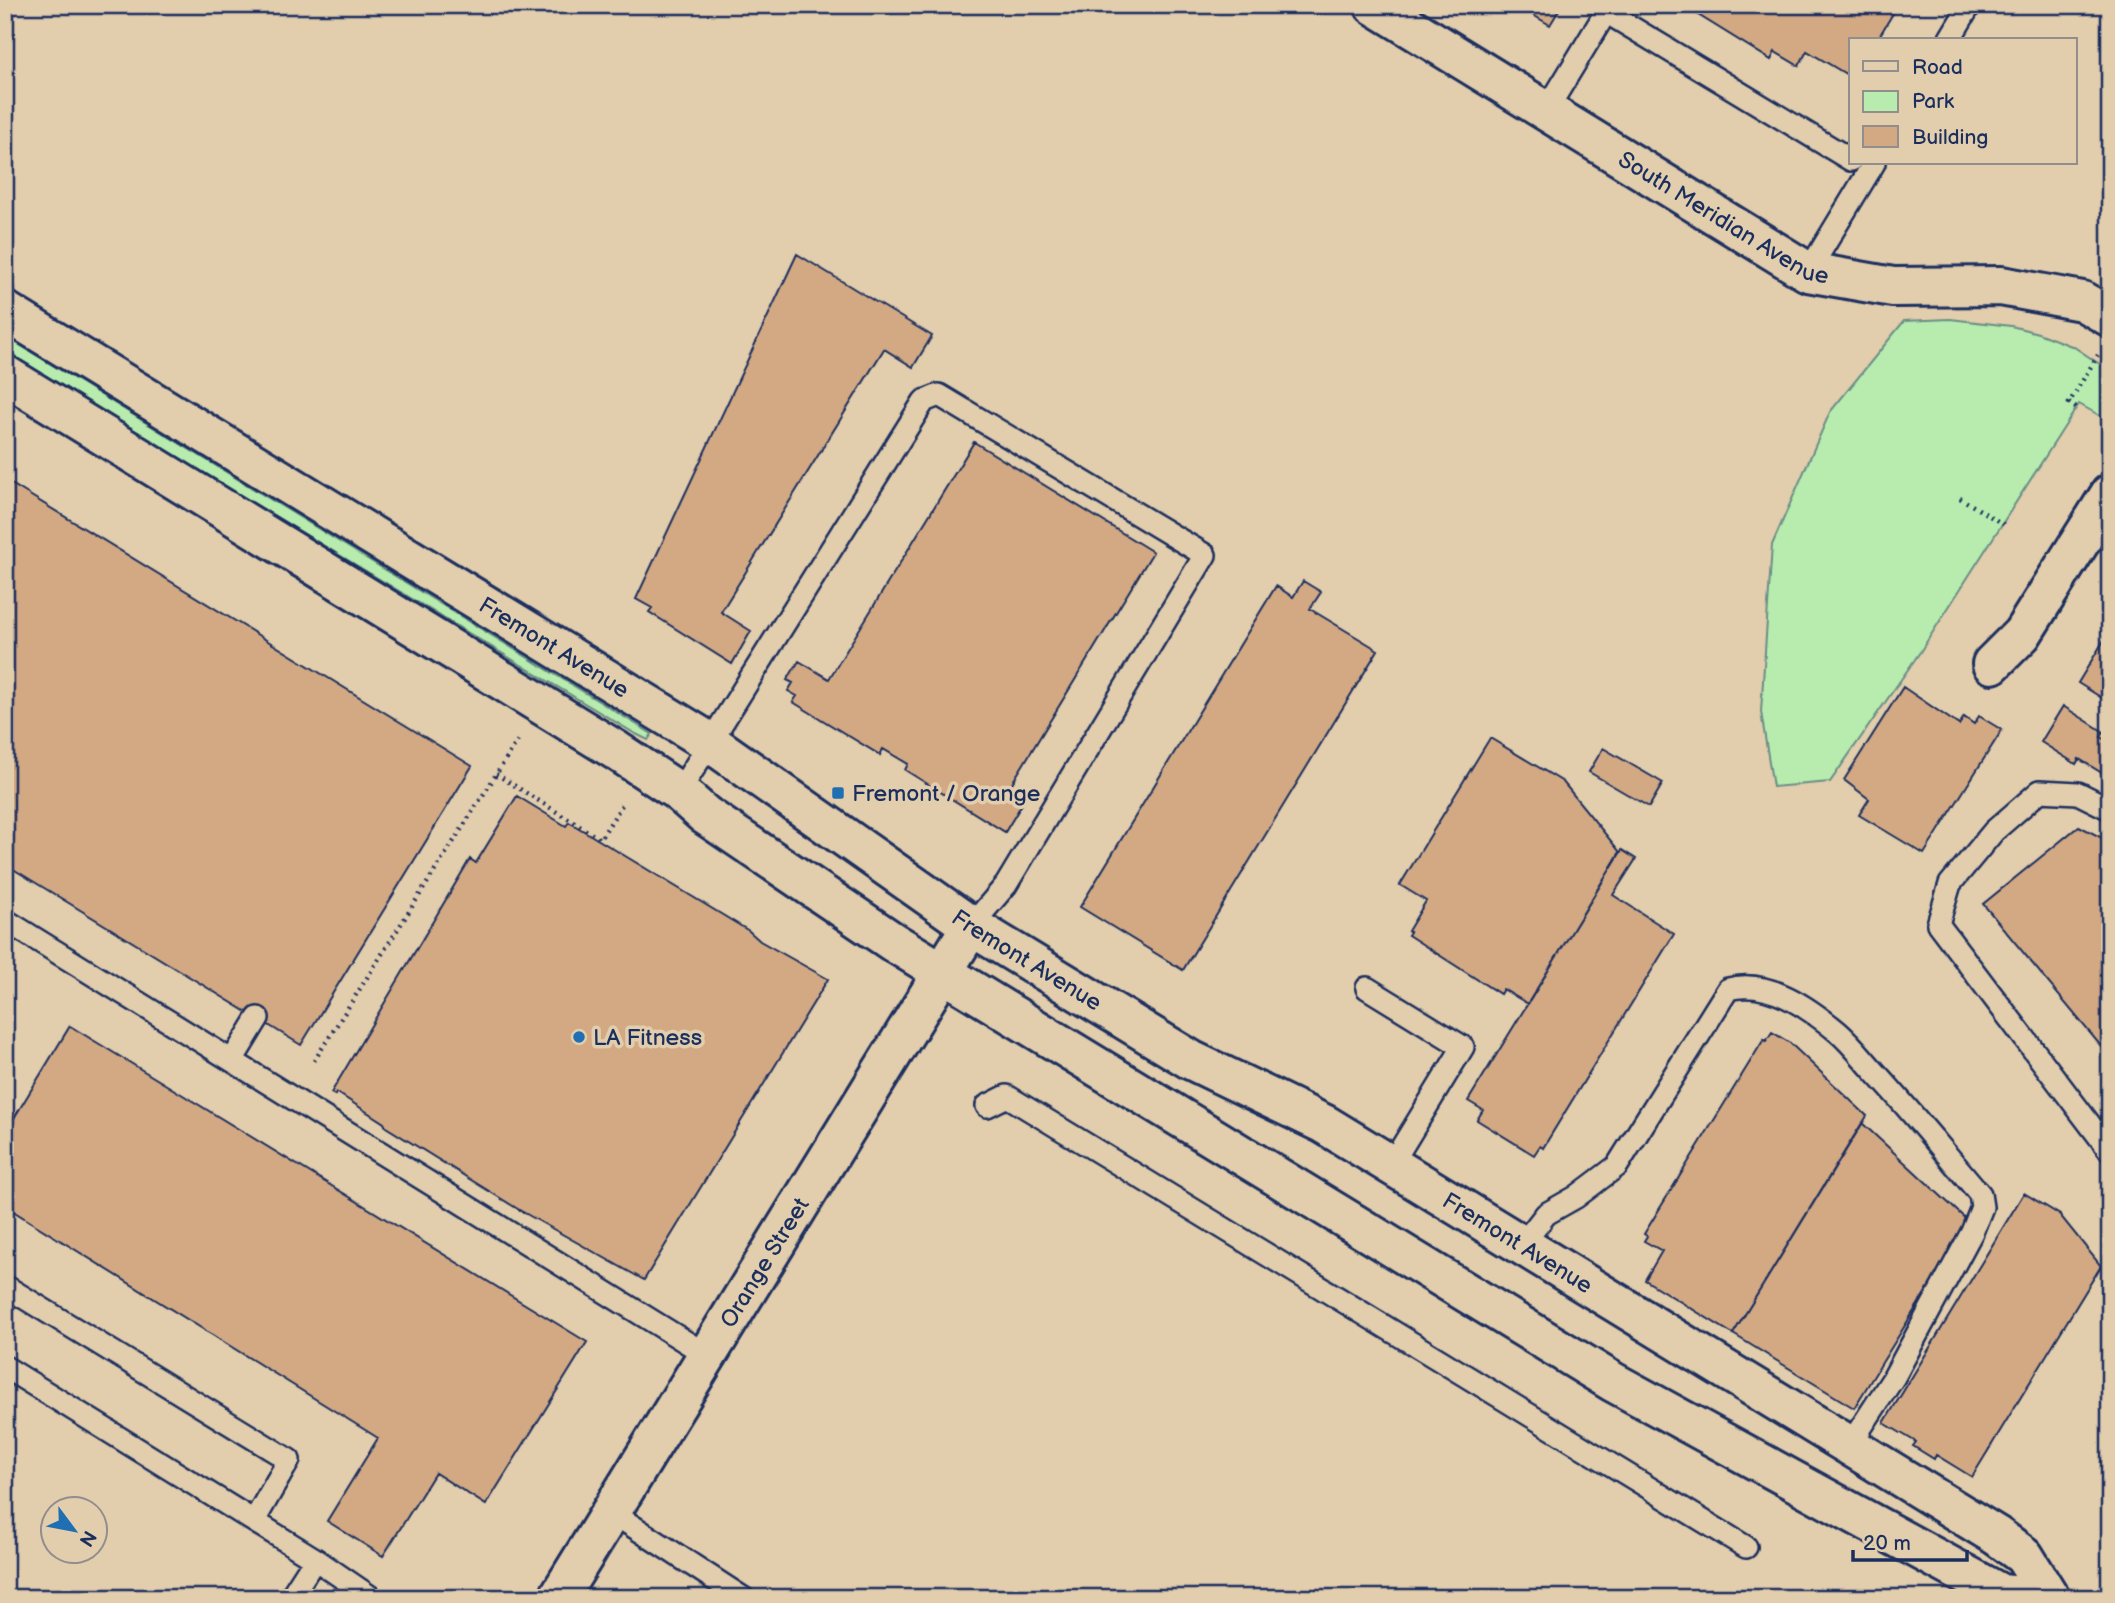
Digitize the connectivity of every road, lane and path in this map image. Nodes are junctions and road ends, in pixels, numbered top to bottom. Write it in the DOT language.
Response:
graph roads {
  1 [pos="1970,5"];
  2 [pos="1383,8"];
  3 [pos="1950,38"];
  4 [pos="1546,111"];
  5 [pos="1849,156"];
  6 [pos="1862,164"];
  7 [pos="1808,272"];
  8 [pos="5,311"];
  9 [pos="2110,317"];
  10 [pos="2098,355"];
  11 [pos="5,375"];
  12 [pos="2076,408"];
  13 [pos="2110,494"];
  14 [pos="1960,498"];
  15 [pos="2006,526"];
  16 [pos="1992,664"];
  17 [pos="525,729"];
  18 [pos="711,743"];
  19 [pos="496,774"];
  20 [pos="679,792"];
  21 [pos="622,805"];
  22 [pos="2110,809"];
  23 [pos="5,920"];
  24 [pos="971,926"];
  25 [pos="943,972"];
  26 [pos="1367,988"];
  27 [pos="258,1018"];
  28 [pos="233,1059"];
  29 [pos="314,1061"];
  30 [pos="987,1106"];
  31 [pos="2110,1151"];
  32 [pos="1391,1165"];
  33 [pos="1522,1245"];
  34 [pos="5,1286"];
  35 [pos="708,1355"];
  36 [pos="5,1367"];
  37 [pos="1849,1446"];
  38 [pos="611,1512"];
  39 [pos="254,1521"];
  40 [pos="1746,1547"];
  41 [pos="315,1559"];
  42 [pos="290,1598"];
  43 [pos="372,1598"];
  44 [pos="558,1598"];
  45 [pos="743,1598"];
  46 [pos="2045,1598"];
  47 [pos="2050,1598"];
  1 -- 3 [label="lane"];
  2 -- 4 [label="main road, South Meridian Avenue"];
  4 -- 5 [label="lane"];
  4 -- 7 [label="main road, South Meridian Avenue"];
  6 -- 7 [label="lane"];
  7 -- 9 [label="main road, South Meridian Avenue"];
  8 -- 18 [label="main road, Fremont Avenue"];
  10 -- 12 [label="path"];
  11 -- 20 [label="main road"];
  13 -- 16 [label="main road"];
  14 -- 15 [label="path"];
  17 -- 19 [label="path"];
  18 -- 20 [label="lane"];
  18 -- 24 [label="main road, Fremont Avenue"];
  18 -- 24 [label="lane"];
  19 -- 21 [label="path"];
  19 -- 29 [label="path"];
  20 -- 25 [label="main road"];
  22 -- 31 [label="lane"];
  23 -- 28 [label="lane"];
  24 -- 25 [label="main road, Orange Street"];
  24 -- 32 [label="main road, Fremont Avenue"];
  25 -- 35 [label="main road, Orange Street"];
  25 -- 46 [label="main road"];
  26 -- 32 [label="lane"];
  27 -- 28 [label="lane"];
  28 -- 35 [label="lane"];
  30 -- 40 [label="lane"];
  32 -- 33 [label="main road, Fremont Avenue"];
  33 -- 37 [label="main road, Fremont Avenue"];
  33 -- 37 [label="lane"];
  34 -- 39 [label="lane"];
  35 -- 38 [label="main road, Orange Street"];
  36 -- 39 [label="lane"];
  37 -- 47 [label="main road, Fremont Avenue"];
  38 -- 44 [label="main road, Orange Street"];
  38 -- 45 [label="lane"];
  39 -- 41 [label="lane"];
  41 -- 42 [label="lane"];
  41 -- 43 [label="lane"];
}
